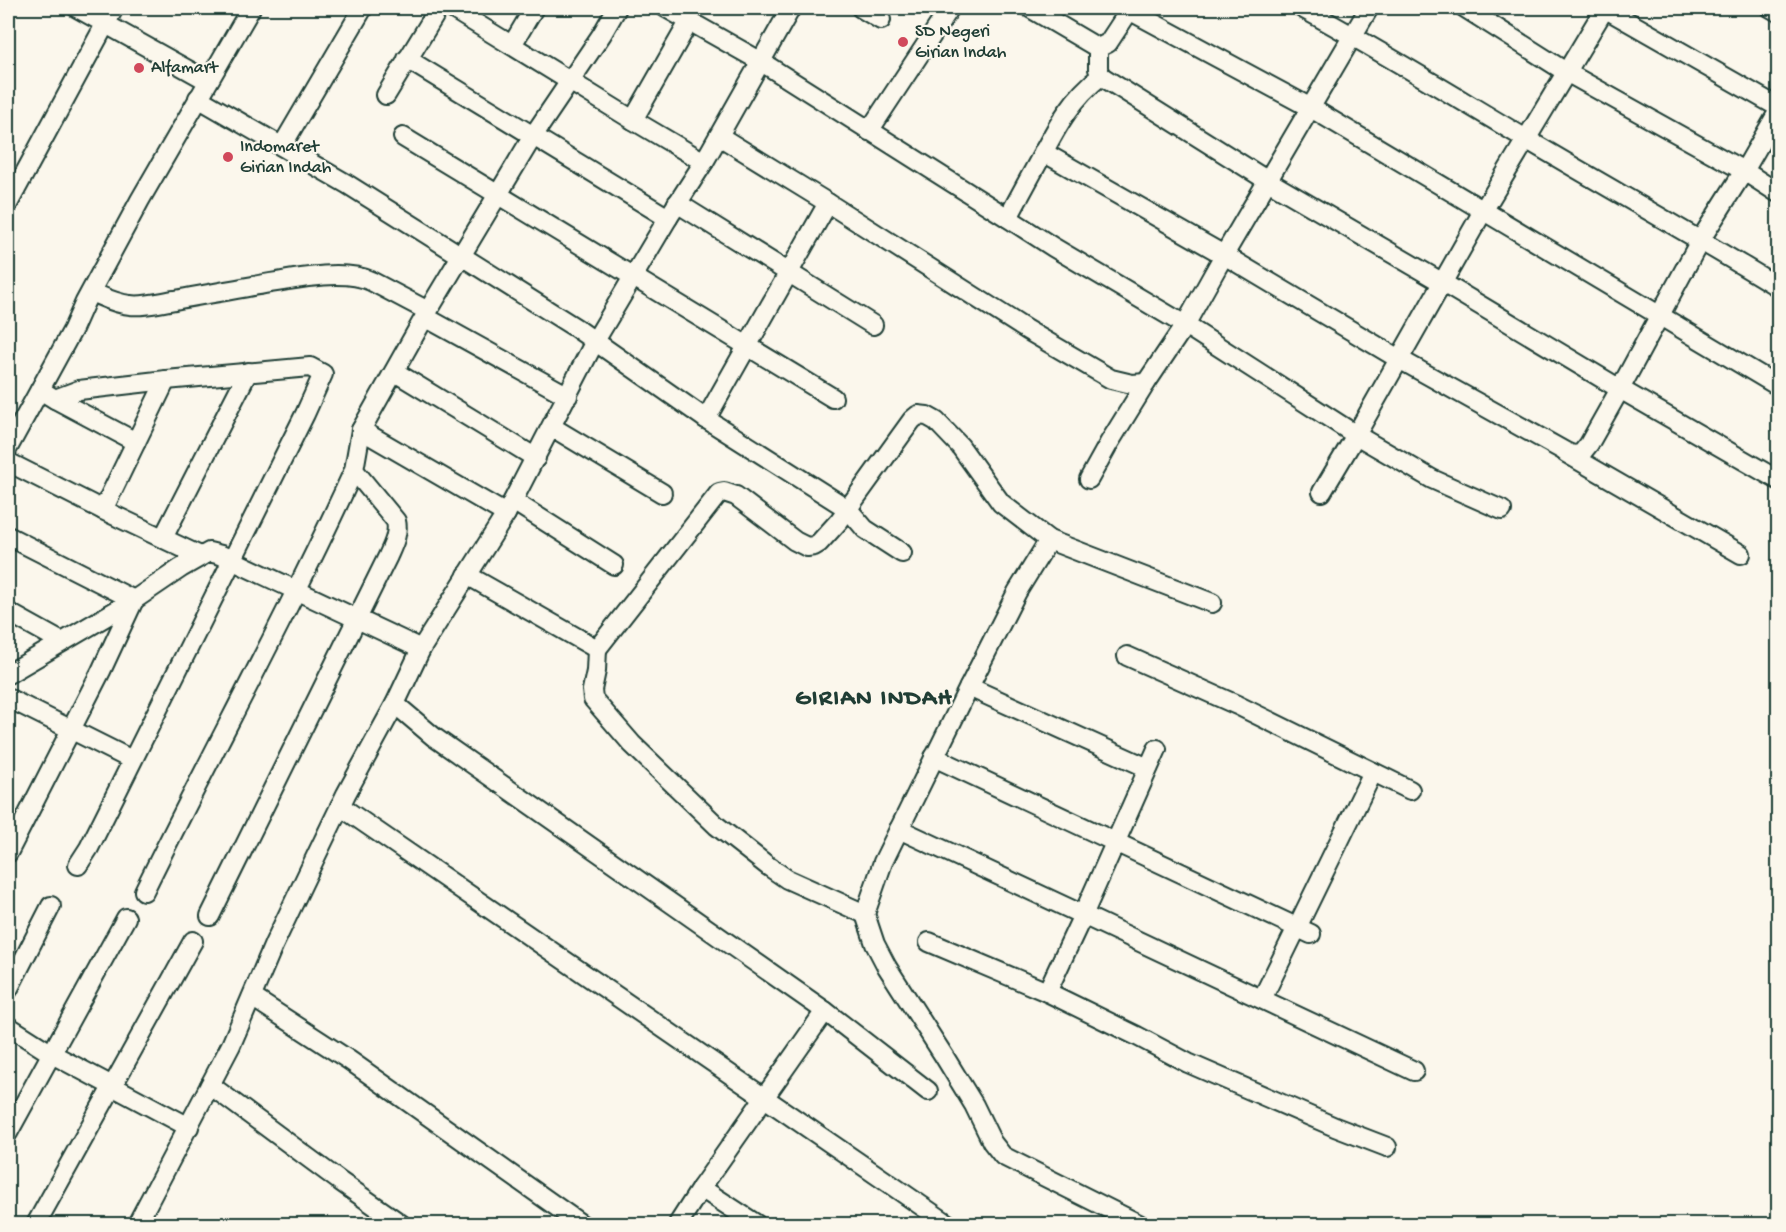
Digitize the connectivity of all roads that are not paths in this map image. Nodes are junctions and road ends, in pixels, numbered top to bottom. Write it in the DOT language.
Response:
graph roads {
  1 [pos="77,8"];
  2 [pos="114,8"];
  3 [pos="251,8"];
  4 [pos="363,8"];
  5 [pos="440,8"];
  6 [pos="451,8"];
  7 [pos="534,8"];
  8 [pos="617,8"];
  9 [pos="666,8"];
  10 [pos="791,8"];
  11 [pos="861,8"];
  12 [pos="950,8"];
  13 [pos="1030,8"];
  14 [pos="1302,8"];
  15 [pos="1369,8"];
  16 [pos="1464,8"];
  17 [pos="1605,8"];
  18 [pos="1771,8"];
  19 [pos="1130,9"];
  20 [pos="1779,12"];
  21 [pos="881,20"];
  22 [pos="689,22"];
  23 [pos="105,24"];
  24 [pos="1353,36"];
  25 [pos="512,45"];
  26 [pos="1098,48"];
  27 [pos="407,59"];
  28 [pos="760,61"];
  29 [pos="1566,72"];
  30 [pos="1101,76"];
  31 [pos="208,81"];
  32 [pos="569,81"];
  33 [pos="386,95"];
  34 [pos="198,98"];
  35 [pos="1779,107"];
  36 [pos="1311,108"];
  37 [pos="1779,112"];
  38 [pos="633,120"];
  39 [pos="869,130"];
  40 [pos="533,136"];
  41 [pos="719,136"];
  42 [pos="402,137"];
  43 [pos="1526,139"];
  44 [pos="282,146"];
  45 [pos="1043,152"];
  46 [pos="704,162"];
  47 [pos="1744,171"];
  48 [pos="1268,181"];
  49 [pos="498,193"];
  50 [pos="1779,193"];
  51 [pos="828,203"];
  52 [pos="8,204"];
  53 [pos="673,210"];
  54 [pos="1483,211"];
  55 [pos="1008,218"];
  56 [pos="1701,239"];
  57 [pos="460,255"];
  58 [pos="1224,255"];
  59 [pos="788,273"];
  60 [pos="633,276"];
  61 [pos="1443,283"];
  62 [pos="1779,287"];
  63 [pos="90,292"];
  64 [pos="426,314"];
  65 [pos="1658,316"];
  66 [pos="873,325"];
  67 [pos="1185,325"];
  68 [pos="595,341"];
  69 [pos="746,346"];
  70 [pos="1399,359"];
  71 [pos="248,372"];
  72 [pos="395,372"];
  73 [pos="166,380"];
  74 [pos="1146,383"];
  75 [pos="1779,386"];
  76 [pos="1620,390"];
  77 [pos="48,395"];
  78 [pos="568,396"];
  79 [pos="833,398"];
  80 [pos="706,419"];
  81 [pos="552,426"];
  82 [pos="361,430"];
  83 [pos="1356,435"];
  84 [pos="136,442"];
  85 [pos="8,448"];
  86 [pos="1566,452"];
  87 [pos="536,458"];
  88 [pos="8,462"];
  89 [pos="354,470"];
  90 [pos="1089,479"];
  91 [pos="1779,480"];
  92 [pos="1322,492"];
  93 [pos="662,494"];
  94 [pos="509,508"];
  95 [pos="848,509"];
  96 [pos="103,510"];
  97 [pos="1502,510"];
  98 [pos="8,536"];
  99 [pos="163,538"];
  100 [pos="1049,540"];
  101 [pos="902,553"];
  102 [pos="1741,555"];
  103 [pos="200,556"];
  104 [pos="232,561"];
  105 [pos="614,566"];
  106 [pos="467,575"];
  107 [pos="296,590"];
  108 [pos="134,600"];
  109 [pos="1212,603"];
  110 [pos="8,612"];
  111 [pos="357,619"];
  112 [pos="62,642"];
  113 [pos="421,649"];
  114 [pos="597,649"];
  115 [pos="1127,656"];
  116 [pos="8,674"];
  117 [pos="969,687"];
  118 [pos="8,698"];
  119 [pos="395,704"];
  120 [pos="71,729"];
  121 [pos="1157,749"];
  122 [pos="934,758"];
  123 [pos="132,760"];
  124 [pos="1148,768"];
  125 [pos="1373,772"];
  126 [pos="1410,790"];
  127 [pos="340,806"];
  128 [pos="898,829"];
  129 [pos="1116,842"];
  130 [pos="8,853"];
  131 [pos="78,865"];
  132 [pos="144,891"];
  133 [pos="51,906"];
  134 [pos="864,914"];
  135 [pos="1083,915"];
  136 [pos="210,916"];
  137 [pos="126,918"];
  138 [pos="1304,931"];
  139 [pos="192,941"];
  140 [pos="929,942"];
  141 [pos="8,990"];
  142 [pos="1047,992"];
  143 [pos="252,997"];
  144 [pos="1262,999"];
  145 [pos="825,1011"];
  146 [pos="8,1026"];
  147 [pos="52,1054"];
  148 [pos="1414,1071"];
  149 [pos="112,1085"];
  150 [pos="210,1085"];
  151 [pos="928,1091"];
  152 [pos="765,1098"];
  153 [pos="189,1127"];
  154 [pos="8,1133"];
  155 [pos="1387,1147"];
  156 [pos="701,1188"];
  157 [pos="36,1224"];
  158 [pos="137,1224"];
  159 [pos="401,1224"];
  160 [pos="581,1224"];
  161 [pos="678,1224"];
  162 [pos="756,1224"];
  163 [pos="948,1224"];
  164 [pos="1139,1224"];
  1 -- 23 [label="street"];
  2 -- 23 [label="street"];
  3 -- 31 [label="street"];
  4 -- 44 [label="street"];
  5 -- 27 [label="street"];
  6 -- 25 [label="street"];
  7 -- 25 [label="street"];
  8 -- 32 [label="street"];
  9 -- 22 [label="street"];
  10 -- 28 [label="street"];
  11 -- 21 [label="street"];
  12 -- 39 [label="street"];
  13 -- 26 [label="street"];
  14 -- 24 [label="street"];
  15 -- 24 [label="street"];
  16 -- 29 [label="street"];
  17 -- 29 [label="street"];
  17 -- 35 [label="street"];
  18 -- 20 [label="street"];
  19 -- 26 [label="street"];
  19 -- 36 [label="street"];
  22 -- 28 [label="street"];
  22 -- 38 [label="street"];
  23 -- 31 [label="street"];
  23 -- 52 [label="street"];
  24 -- 36 [label="street"];
  24 -- 43 [label="street"];
  25 -- 32 [label="street"];
  26 -- 30 [label="street"];
  27 -- 33 [label="street"];
  27 -- 40 [label="street"];
  28 -- 39 [label="street"];
  28 -- 41 [label="street"];
  29 -- 43 [label="street"];
  29 -- 47 [label="street"];
  30 -- 45 [label="street"];
  30 -- 48 [label="street"];
  31 -- 34 [label="street"];
  32 -- 38 [label="street"];
  32 -- 40 [label="street"];
  34 -- 44 [label="street"];
  34 -- 63 [label="street"];
  36 -- 48 [label="street"];
  36 -- 54 [label="street"];
  37 -- 47 [label="street"];
  38 -- 46 [label="street"];
  39 -- 55 [label="street"];
  40 -- 49 [label="street"];
  40 -- 53 [label="street"];
  41 -- 46 [label="street"];
  41 -- 51 [label="street"];
  42 -- 49 [label="street"];
  43 -- 54 [label="street"];
  43 -- 56 [label="street"];
  44 -- 57 [label="street"];
  45 -- 55 [label="street"];
  45 -- 58 [label="street"];
  46 -- 53 [label="street"];
  47 -- 50 [label="street"];
  47 -- 56 [label="street"];
  48 -- 58 [label="street"];
  48 -- 61 [label="street"];
  49 -- 57 [label="street"];
  49 -- 60 [label="street"];
  51 -- 59 [label="street"];
  51 -- 74 [label="street"];
  53 -- 59 [label="street"];
  53 -- 60 [label="street"];
  54 -- 61 [label="street"];
  54 -- 65 [label="street"];
  55 -- 67 [label="street"];
  56 -- 62 [label="street"];
  56 -- 65 [label="street"];
  57 -- 64 [label="street"];
  57 -- 68 [label="street"];
  58 -- 67 [label="street"];
  58 -- 70 [label="street"];
  59 -- 66 [label="street"];
  59 -- 69 [label="street"];
  60 -- 68 [label="street"];
  60 -- 69 [label="street"];
  61 -- 70 [label="street"];
  61 -- 76 [label="street"];
  63 -- 64 [label="street"];
  63 -- 77 [label="street"];
  64 -- 72 [label="street"];
  64 -- 78 [label="street"];
  65 -- 75 [label="street"];
  65 -- 76 [label="street"];
  67 -- 74 [label="street"];
  67 -- 83 [label="street"];
  68 -- 78 [label="street"];
  68 -- 80 [label="street"];
  69 -- 79 [label="street"];
  69 -- 80 [label="street"];
  70 -- 83 [label="street"];
  70 -- 86 [label="street"];
  71 -- 73 [label="street"];
  71 -- 99 [label="street"];
  71 -- 104 [label="street"];
  72 -- 82 [label="street"];
  72 -- 87 [label="street"];
  73 -- 77 [label="street"];
  73 -- 84 [label="street"];
  74 -- 90 [label="street"];
  76 -- 86 [label="street"];
  76 -- 91 [label="street"];
  77 -- 84 [label="street"];
  77 -- 85 [label="street"];
  78 -- 81 [label="street"];
  80 -- 95 [label="street"];
  81 -- 87 [label="street"];
  81 -- 93 [label="street"];
  82 -- 89 [label="street"];
  82 -- 94 [label="street"];
  83 -- 92 [label="street"];
  83 -- 97 [label="street"];
  84 -- 96 [label="street"];
  86 -- 102 [label="street"];
  87 -- 94 [label="street"];
  88 -- 96 [label="street"];
  89 -- 107 [label="street"];
  89 -- 111 [label="street"];
  94 -- 105 [label="street"];
  94 -- 106 [label="street"];
  95 -- 100 [label="street"];
  95 -- 101 [label="street"];
  95 -- 114 [label="street"];
  96 -- 99 [label="street"];
  98 -- 108 [label="street"];
  99 -- 103 [label="street"];
  100 -- 109 [label="street"];
  100 -- 117 [label="street"];
  103 -- 104 [label="street"];
  103 -- 108 [label="street"];
  104 -- 107 [label="street"];
  104 -- 123 [label="street"];
  106 -- 113 [label="street"];
  106 -- 114 [label="street"];
  107 -- 111 [label="street"];
  107 -- 132 [label="street"];
  108 -- 112 [label="street"];
  108 -- 120 [label="street"];
  110 -- 112 [label="street"];
  111 -- 113 [label="street"];
  111 -- 136 [label="street"];
  112 -- 116 [label="street"];
  113 -- 119 [label="street"];
  114 -- 134 [label="street"];
  115 -- 125 [label="street"];
  117 -- 122 [label="street"];
  117 -- 124 [label="street"];
  118 -- 120 [label="street"];
  119 -- 127 [label="street"];
  119 -- 145 [label="street"];
  120 -- 123 [label="street"];
  120 -- 130 [label="street"];
  121 -- 124 [label="street"];
  122 -- 128 [label="street"];
  122 -- 129 [label="street"];
  123 -- 131 [label="street"];
  124 -- 129 [label="street"];
  125 -- 126 [label="street"];
  125 -- 138 [label="street"];
  127 -- 143 [label="street"];
  127 -- 152 [label="street"];
  128 -- 134 [label="street"];
  128 -- 135 [label="street"];
  129 -- 135 [label="street"];
  129 -- 138 [label="street"];
  133 -- 141 [label="street"];
  134 -- 164 [label="street"];
  135 -- 142 [label="street"];
  135 -- 144 [label="street"];
  137 -- 147 [label="street"];
  138 -- 144 [label="street"];
  139 -- 149 [label="street"];
  140 -- 142 [label="street"];
  142 -- 155 [label="street"];
  143 -- 150 [label="street"];
  143 -- 160 [label="street"];
  144 -- 148 [label="street"];
  145 -- 151 [label="street"];
  145 -- 152 [label="street"];
  146 -- 147 [label="street"];
  147 -- 149 [label="street"];
  147 -- 154 [label="street"];
  149 -- 153 [label="street"];
  149 -- 157 [label="street"];
  150 -- 153 [label="street"];
  150 -- 159 [label="street"];
  152 -- 156 [label="street"];
  152 -- 163 [label="street"];
  153 -- 158 [label="street"];
  156 -- 161 [label="street"];
  156 -- 162 [label="street"];
}
